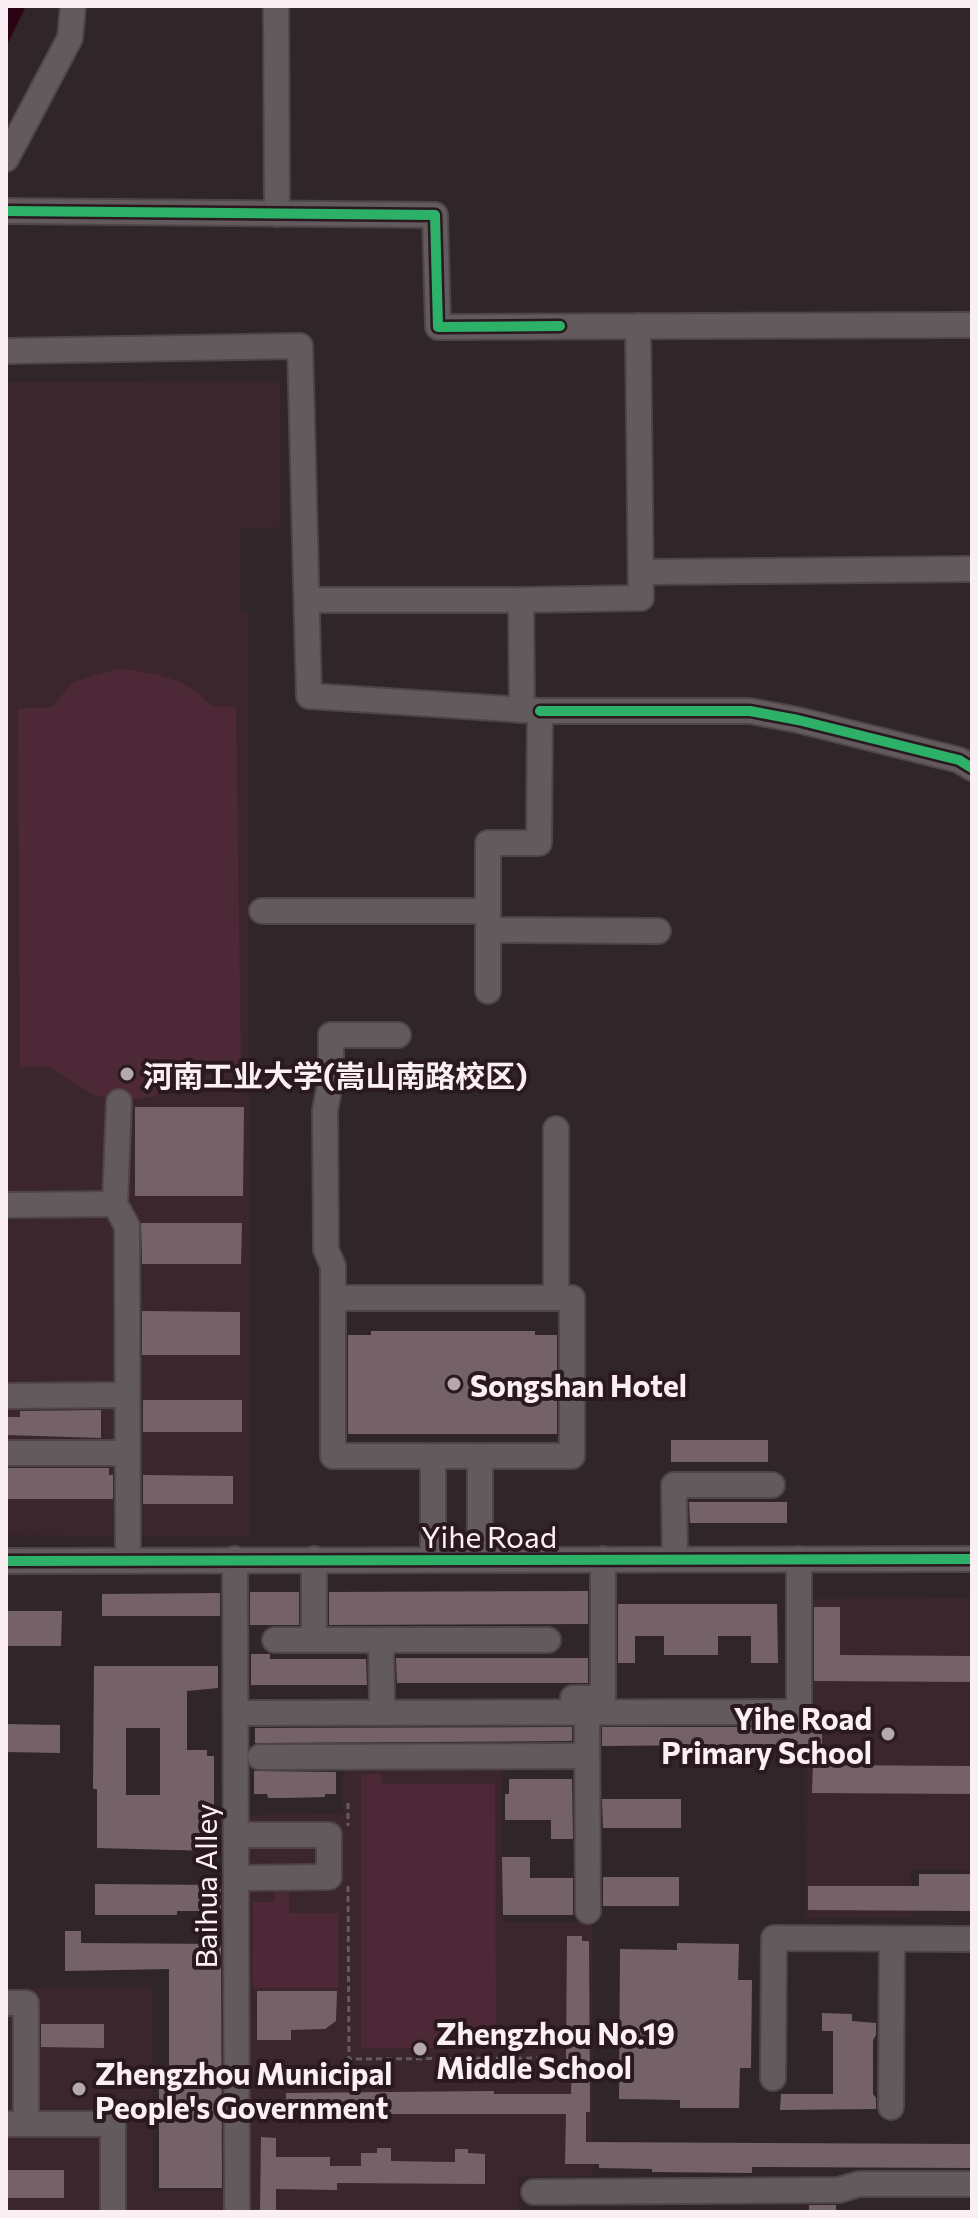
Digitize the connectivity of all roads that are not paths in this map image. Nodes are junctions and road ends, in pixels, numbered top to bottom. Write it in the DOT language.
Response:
graph roads {
  1 [pos="73,6"];
  2 [pos="276,6"];
  3 [pos="6,159"];
  4 [pos="6,211"];
  5 [pos="277,214"];
  6 [pos="972,325"];
  7 [pos="638,326"];
  8 [pos="6,351"];
  9 [pos="972,569"];
  10 [pos="641,572"];
  11 [pos="315,600"];
  12 [pos="521,600"];
  13 [pos="531,710"];
  14 [pos="972,768"];
  15 [pos="262,911"];
  16 [pos="488,921"];
  17 [pos="658,931"];
  18 [pos="488,991"];
  19 [pos="398,1035"];
  20 [pos="119,1102"];
  21 [pos="556,1129"];
  22 [pos="115,1204"];
  23 [pos="6,1205"];
  24 [pos="333,1298"];
  25 [pos="556,1298"];
  26 [pos="127,1395"];
  27 [pos="6,1396"];
  28 [pos="6,1453"];
  29 [pos="127,1453"];
  30 [pos="433,1456"];
  31 [pos="480,1456"];
  32 [pos="772,1485"];
  33 [pos="128,1559"];
  34 [pos="235,1559"];
  35 [pos="314,1559"];
  36 [pos="433,1559"];
  37 [pos="480,1559"];
  38 [pos="603,1559"];
  39 [pos="675,1559"];
  40 [pos="799,1559"];
  41 [pos="972,1559"];
  42 [pos="6,1561"];
  43 [pos="275,1640"];
  44 [pos="314,1640"];
  45 [pos="381,1640"];
  46 [pos="548,1640"];
  47 [pos="311,1699"];
  48 [pos="380,1706"];
  49 [pos="587,1712"];
  50 [pos="244,1713"];
  51 [pos="587,1756"];
  52 [pos="260,1757"];
  53 [pos="377,1757"];
  54 [pos="236,1835"];
  55 [pos="236,1878"];
  56 [pos="588,1911"];
  57 [pos="892,1939"];
  58 [pos="972,1939"];
  59 [pos="6,2003"];
  60 [pos="773,2078"];
  61 [pos="891,2107"];
  62 [pos="16,2124"];
  63 [pos="972,2184"];
  64 [pos="534,2192"];
  65 [pos="845,2200"];
  66 [pos="113,2212"];
  67 [pos="237,2212"];
  1 -- 3 [label="street"];
  2 -- 5 [label="street"];
  4 -- 5 [label="street"];
  5 -- 7 [label="street"];
  6 -- 7 [label="street"];
  7 -- 10 [label="street"];
  8 -- 13 [label="street"];
  9 -- 10 [label="street"];
  10 -- 12 [label="street"];
  11 -- 12 [label="street"];
  12 -- 13 [label="street"];
  13 -- 14 [label="street"];
  13 -- 16 [label="street"];
  15 -- 16 [label="street"];
  16 -- 17 [label="street"];
  16 -- 18 [label="street"];
  19 -- 24 [label="street"];
  20 -- 22 [label="street"];
  21 -- 25 [label="street"];
  22 -- 23 [label="street"];
  22 -- 26 [label="street"];
  24 -- 25 [label="street"];
  24 -- 30 [label="street"];
  25 -- 31 [label="street"];
  26 -- 27 [label="street"];
  26 -- 29 [label="street"];
  28 -- 29 [label="street"];
  29 -- 33 [label="street"];
  30 -- 31 [label="street"];
  30 -- 36 [label="street"];
  31 -- 37 [label="street"];
  32 -- 39 [label="street"];
  33 -- 34 [label="street, Yihe Road"];
  33 -- 42 [label="street, Yihe Road"];
  34 -- 35 [label="street, Yihe Road"];
  34 -- 54 [label="street, Baihua Alley"];
  35 -- 36 [label="street, Yihe Road"];
  35 -- 44 [label="street"];
  36 -- 37 [label="street, Yihe Road"];
  37 -- 38 [label="street, Yihe Road"];
  38 -- 39 [label="street, Yihe Road"];
  38 -- 48 [label="street"];
  39 -- 40 [label="street, Yihe Road"];
  40 -- 41 [label="street, Yihe Road"];
  40 -- 49 [label="street"];
  43 -- 44 [label="street"];
  44 -- 45 [label="street"];
  45 -- 46 [label="street"];
  45 -- 48 [label="street"];
  47 -- 48 [label="street"];
  48 -- 49 [label="street"];
  48 -- 50 [label="street"];
  48 -- 53 [label="street"];
  49 -- 51 [label="street"];
  51 -- 53 [label="street"];
  51 -- 56 [label="street"];
  52 -- 53 [label="street"];
  54 -- 55 [label="street, Baihua Alley"];
  54 -- 55 [label="street"];
  55 -- 67 [label="street, Baihua Alley"];
  57 -- 58 [label="street"];
  57 -- 60 [label="street"];
  57 -- 61 [label="street"];
  59 -- 62 [label="street"];
  62 -- 66 [label="street"];
  63 -- 65 [label="street"];
  64 -- 65 [label="street"];
}
